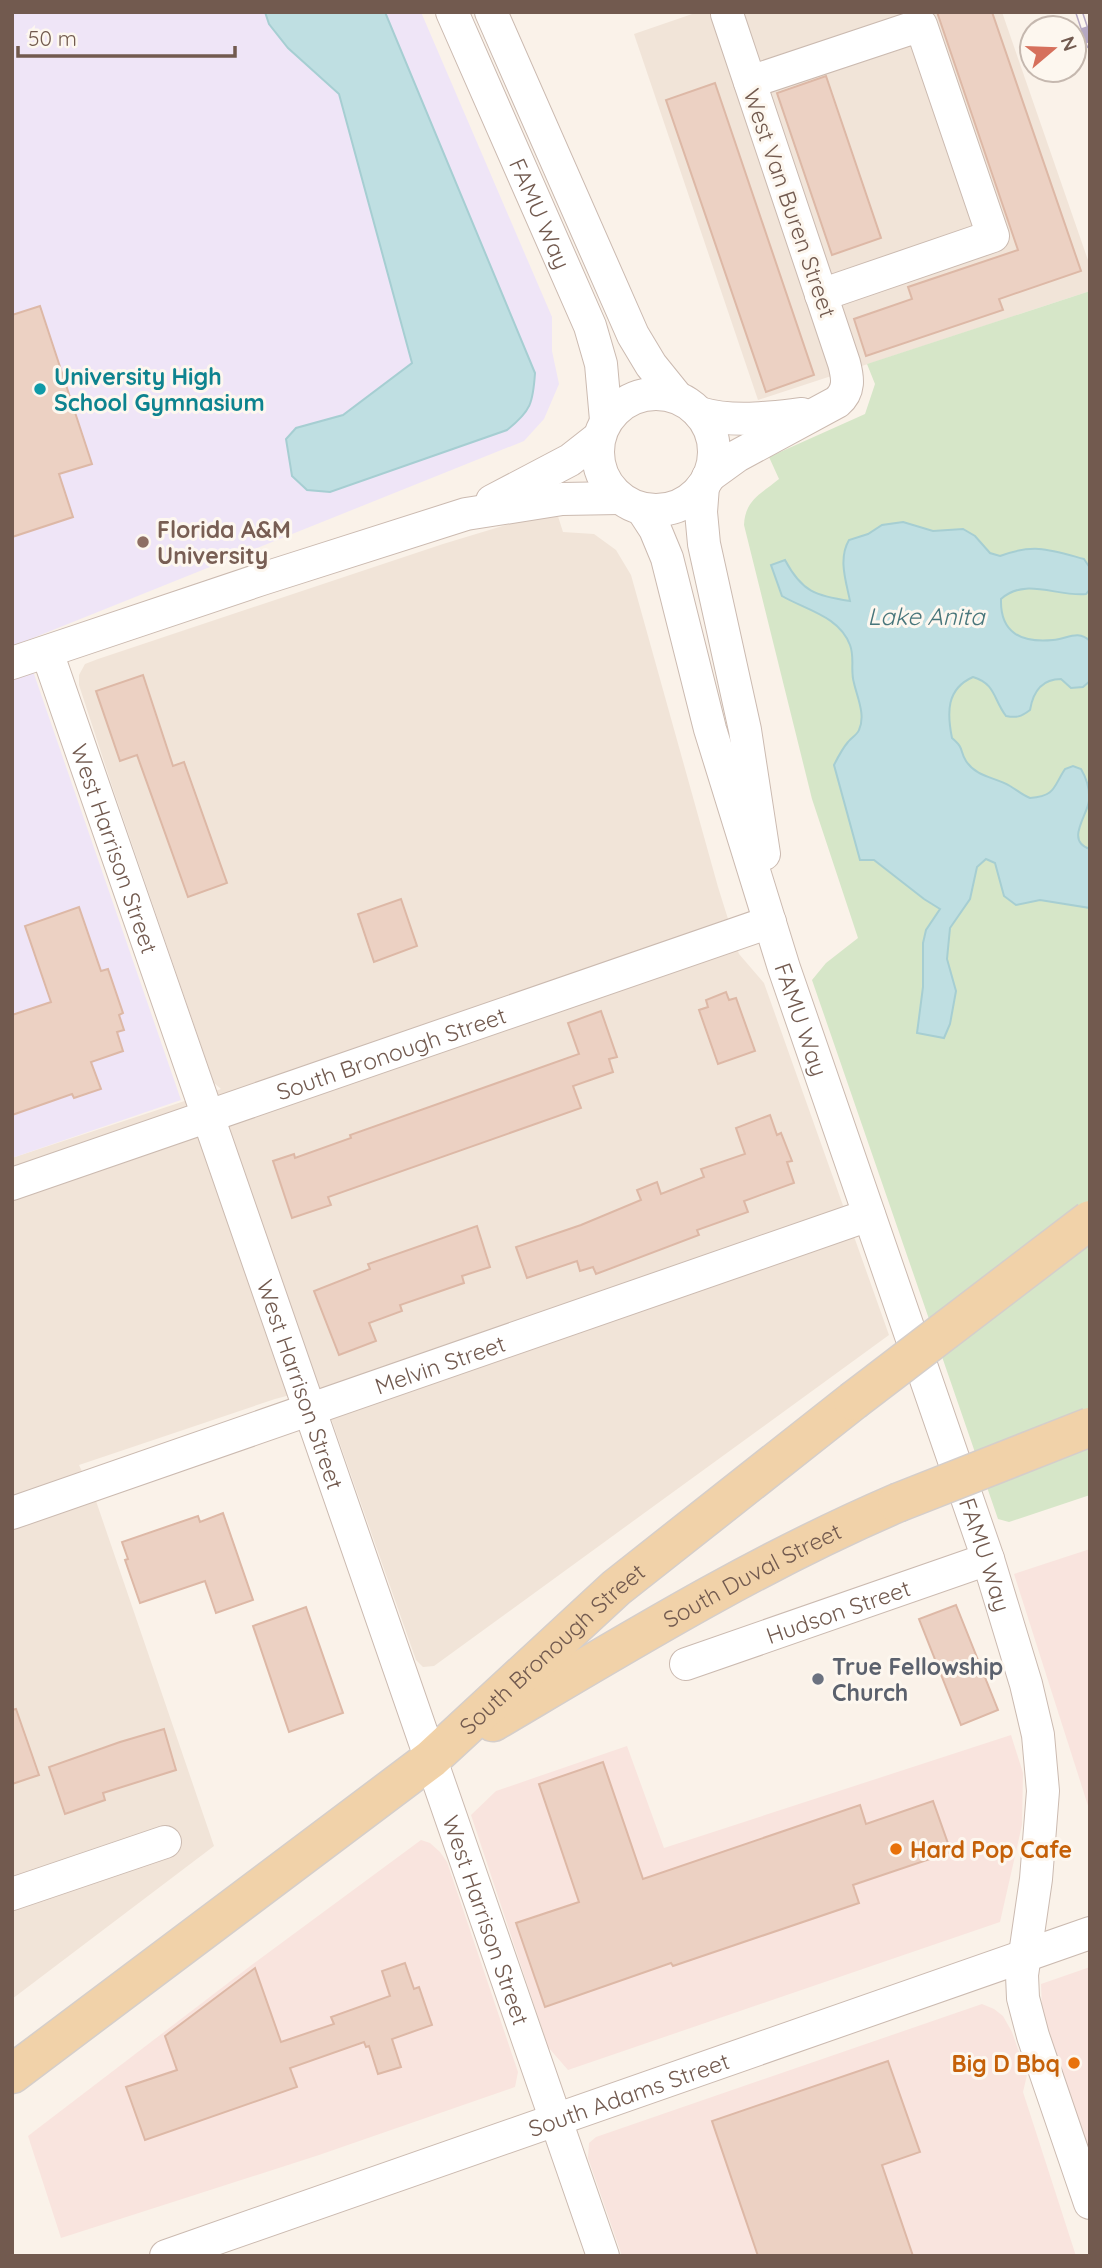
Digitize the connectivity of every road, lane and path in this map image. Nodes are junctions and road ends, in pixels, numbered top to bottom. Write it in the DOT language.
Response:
graph roads {
  1 [pos="452,12"];
  2 [pos="491,12"];
  3 [pos="727,14"];
  4 [pos="750,82"];
  5 [pos="821,295"];
  6 [pos="687,404"];
  7 [pos="814,413"];
  8 [pos="602,429"];
  9 [pos="706,481"];
  10 [pos="630,503"];
  11 [pos="466,514"];
  12 [pos="47,652"];
  13 [pos="12,663"];
  14 [pos="770,922"];
  15 [pos="208,1118"];
  16 [pos="12,1184"];
  17 [pos="869,1215"];
  18 [pos="1090,1220"];
  19 [pos="310,1411"];
  20 [pos="1090,1427"];
  21 [pos="12,1513"];
  22 [pos="988,1559"];
  23 [pos="687,1664"];
  24 [pos="431,1759"];
  25 [pos="165,1842"];
  26 [pos="12,1894"];
  27 [pos="1090,1933"];
  28 [pos="1024,1955"];
  29 [pos="12,2074"];
  30 [pos="555,2118"];
  31 [pos="1090,2203"];
  32 [pos="166,2256"];
  33 [pos="603,2256"];
  1 -- 8 [label="street, FAMU Way"];
  2 -- 6 [label="street, FAMU Way"];
  3 -- 4 [label="street, West Van Buren Street"];
  4 -- 5 [label="street, West Van Buren Street"];
  4 -- 5 [label="street"];
  5 -- 7 [label="street, West Van Buren Street"];
  6 -- 7 [label="street"];
  6 -- 8 [label="street"];
  6 -- 9 [label="street, FAMU Way"];
  7 -- 9 [label="street"];
  8 -- 10 [label="street, FAMU Way"];
  8 -- 11 [label="street"];
  9 -- 10 [label="street"];
  9 -- 14 [label="street, FAMU Way"];
  10 -- 11 [label="street"];
  10 -- 14 [label="street, FAMU Way"];
  11 -- 12 [label="street"];
  12 -- 13 [label="street"];
  12 -- 15 [label="street, West Harrison Street"];
  14 -- 15 [label="street, South Bronough Street"];
  14 -- 17 [label="street, FAMU Way"];
  15 -- 16 [label="street, South Bronough Street"];
  15 -- 19 [label="street, West Harrison Street"];
  17 -- 19 [label="street, Melvin Street"];
  17 -- 22 [label="street, FAMU Way"];
  18 -- 24 [label="main road, South Bronough Street, bridge"];
  19 -- 21 [label="street, Melvin Street"];
  19 -- 24 [label="street, West Harrison Street"];
  20 -- 24 [label="main road, South Duval Street, bridge"];
  22 -- 23 [label="street, Hudson Street"];
  22 -- 28 [label="street, FAMU Way"];
  24 -- 29 [label="main road, South Bronough Street"];
  24 -- 30 [label="street, West Harrison Street"];
  25 -- 26 [label="street"];
  27 -- 28 [label="street, South Adams Street"];
  28 -- 30 [label="street, South Adams Street"];
  28 -- 31 [label="street, FAMU Way"];
  30 -- 32 [label="street, South Adams Street"];
  30 -- 33 [label="street, West Harrison Street"];
}
